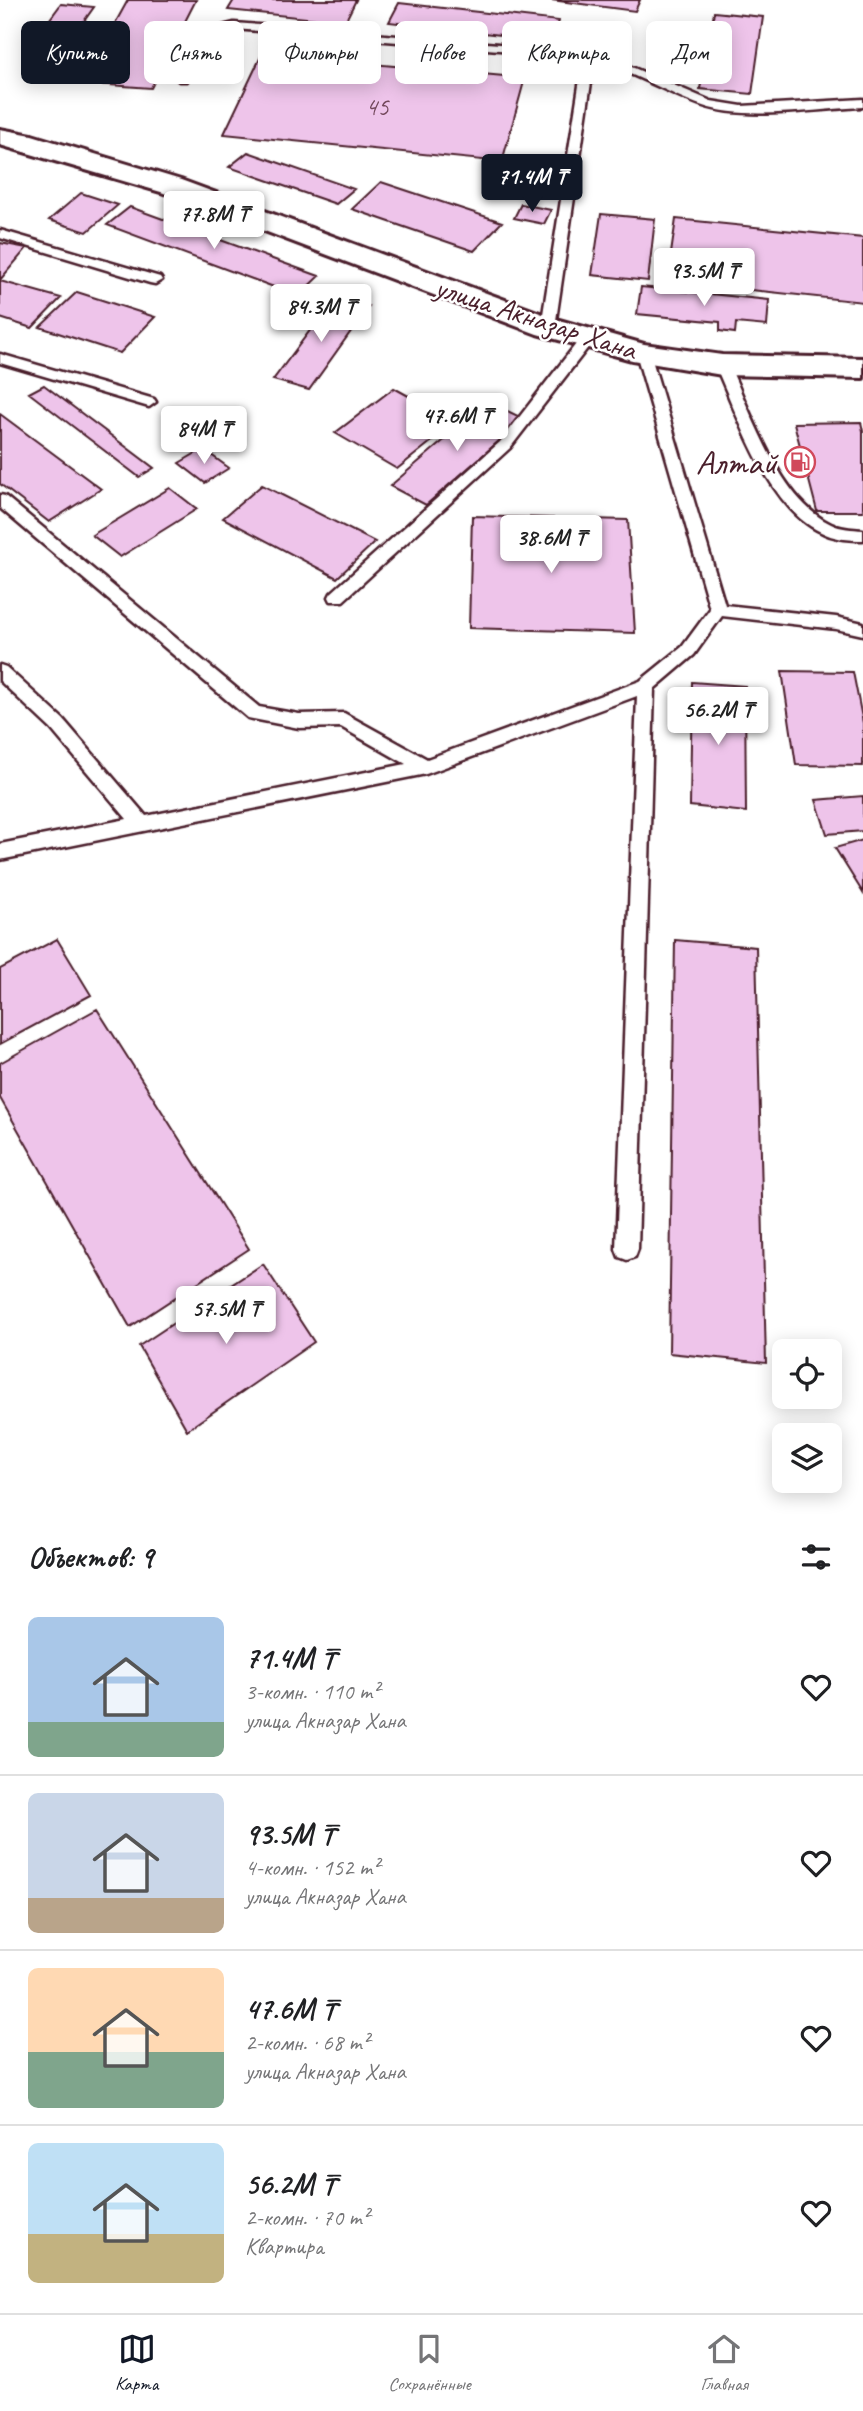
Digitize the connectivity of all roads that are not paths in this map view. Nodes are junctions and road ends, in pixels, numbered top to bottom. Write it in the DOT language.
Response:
graph roads {
  1 [pos="244,27"];
  2 [pos="502,46"];
  3 [pos="632,71"];
  4 [pos="585,84"];
  5 [pos="863,103"];
  6 [pos="6,140"];
  7 [pos="0,234"];
  8 [pos="155,280"];
  9 [pos="548,327"];
  10 [pos="588,338"];
  11 [pos="643,354"];
  12 [pos="0,359"];
  13 [pos="722,365"];
  14 [pos="863,368"];
  15 [pos="149,402"];
  16 [pos="0,500"];
  17 [pos="863,534"];
  18 [pos="337,597"];
  19 [pos="718,610"];
  20 [pos="863,629"];
  21 [pos="0,671"];
  22 [pos="646,686"];
  23 [pos="426,767"];
  24 [pos="141,822"];
  25 [pos="0,852"];
  26 [pos="627,1249"];
  1 -- 2 [label="lane"];
  3 -- 5 [label="lane"];
  4 -- 9 [label="lane"];
  6 -- 9 [label="main road, улица Акназар Хана"];
  7 -- 8 [label="lane"];
  9 -- 10 [label="main road, улица Акназар Хана"];
  10 -- 11 [label="main road, улица Акназар Хана"];
  10 -- 18 [label="lane"];
  11 -- 13 [label="main road, улица Акназар Хана"];
  11 -- 19 [label="lane"];
  12 -- 15 [label="lane"];
  13 -- 14 [label="main road, улица Акназар Хана"];
  13 -- 17 [label="lane"];
  16 -- 23 [label="lane"];
  19 -- 20 [label="lane"];
  19 -- 22 [label="lane"];
  21 -- 24 [label="lane"];
  22 -- 23 [label="lane"];
  22 -- 26 [label="lane"];
  23 -- 24 [label="lane"];
  24 -- 25 [label="lane"];
}
